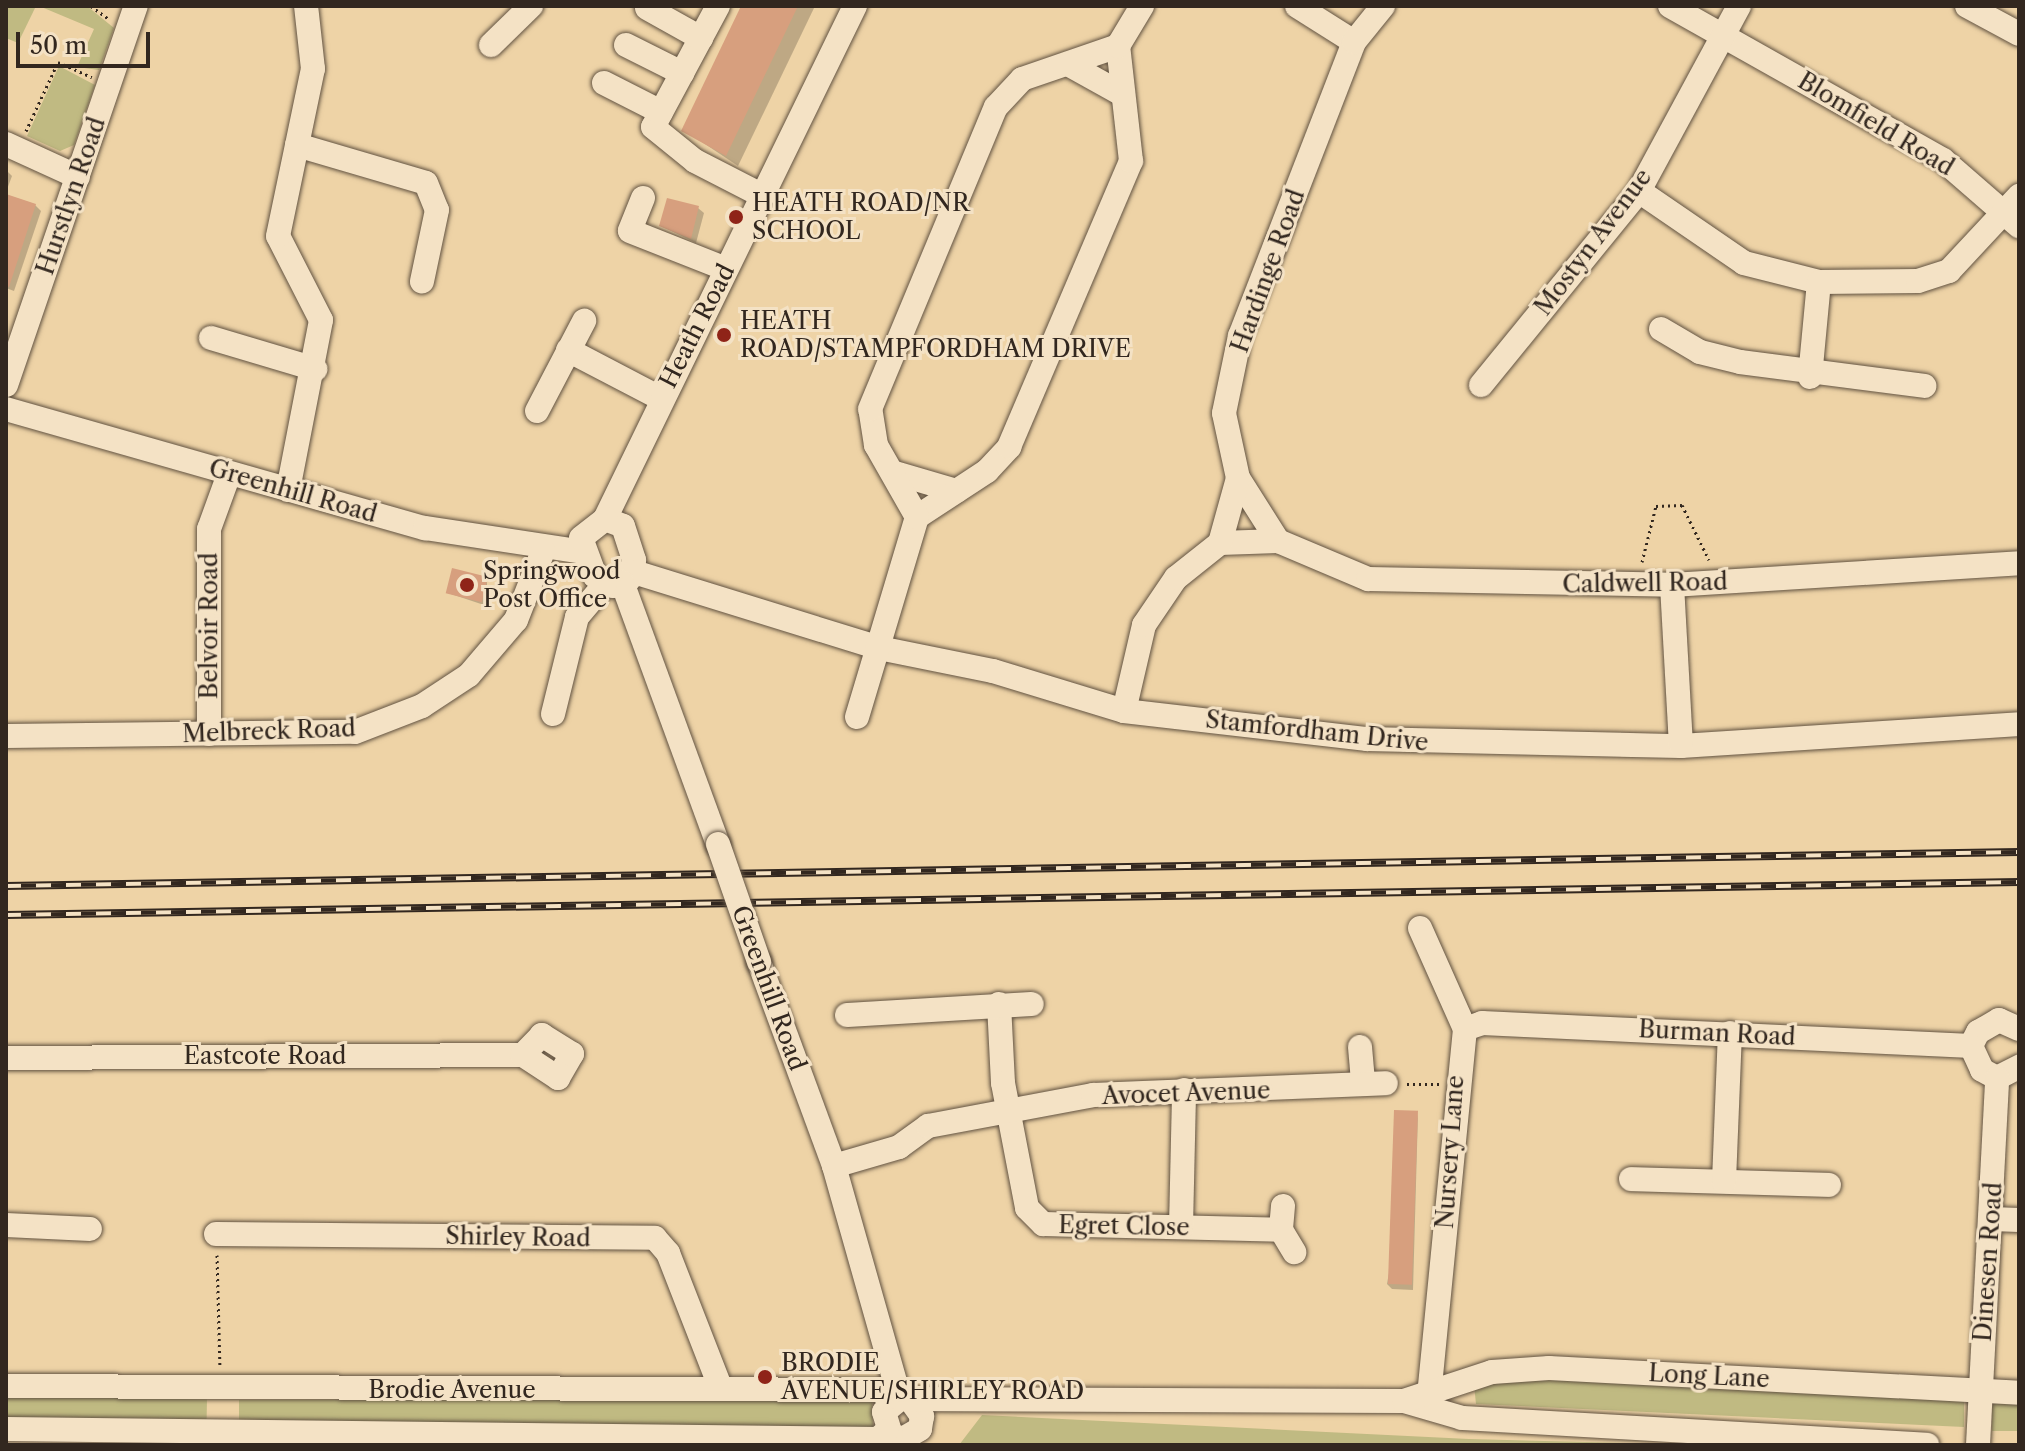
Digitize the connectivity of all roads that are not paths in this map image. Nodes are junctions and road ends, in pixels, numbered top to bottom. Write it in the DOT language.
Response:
graph roads {
  1 [pos="136,6"];
  2 [pos="306,6"];
  3 [pos="531,6"];
  4 [pos="718,6"];
  5 [pos="855,6"];
  6 [pos="1142,6"];
  7 [pos="1297,6"];
  8 [pos="1383,6"];
  9 [pos="1670,6"];
  10 [pos="1739,6"];
  11 [pos="1967,6"];
  12 [pos="647,8"];
  13 [pos="2019,34"];
  14 [pos="1722,35"];
  15 [pos="701,38"];
  16 [pos="1354,42"];
  17 [pos="491,45"];
  18 [pos="626,45"];
  19 [pos="1118,46"];
  20 [pos="1068,64"];
  21 [pos="682,73"];
  22 [pos="604,83"];
  23 [pos="1122,94"];
  24 [pos="661,112"];
  25 [pos="297,145"];
  26 [pos="12,147"];
  27 [pos="78,177"];
  28 [pos="1639,191"];
  29 [pos="763,196"];
  30 [pos="643,198"];
  31 [pos="2014,211"];
  32 [pos="726,269"];
  33 [pos="422,281"];
  34 [pos="1819,282"];
  35 [pos="584,321"];
  36 [pos="1661,329"];
  37 [pos="211,338"];
  38 [pos="568,350"];
  39 [pos="315,369"];
  40 [pos="1810,377"];
  41 [pos="6,385"];
  42 [pos="1481,385"];
  43 [pos="1924,386"];
  44 [pos="660,398"];
  45 [pos="6,409"];
  46 [pos="537,411"];
  47 [pos="895,473"];
  48 [pos="229,474"];
  49 [pos="1238,478"];
  50 [pos="288,490"];
  51 [pos="956,491"];
  52 [pos="917,517"];
  53 [pos="605,519"];
  54 [pos="1278,541"];
  55 [pos="1220,543"];
  56 [pos="543,551"];
  57 [pos="584,552"];
  58 [pos="2019,563"];
  59 [pos="621,580"];
  60 [pos="1672,585"];
  61 [pos="879,648"];
  62 [pos="1124,711"];
  63 [pos="553,714"];
  64 [pos="857,717"];
  65 [pos="2019,724"];
  66 [pos="209,734"];
  67 [pos="6,736"];
  68 [pos="1681,746"];
  69 [pos="1420,928"];
  70 [pos="999,1004"];
  71 [pos="1032,1004"];
  72 [pos="847,1015"];
  73 [pos="1465,1029"];
  74 [pos="2019,1029"];
  75 [pos="1730,1033"];
  76 [pos="1971,1046"];
  77 [pos="1360,1047"];
  78 [pos="523,1055"];
  79 [pos="6,1058"];
  80 [pos="2019,1067"];
  81 [pos="1997,1078"];
  82 [pos="1184,1090"];
  83 [pos="1010,1108"];
  84 [pos="834,1166"];
  85 [pos="1631,1179"];
  86 [pos="1724,1181"];
  87 [pos="1829,1185"];
  88 [pos="1992,1219"];
  89 [pos="2019,1220"];
  90 [pos="6,1225"];
  91 [pos="1181,1227"];
  92 [pos="90,1229"];
  93 [pos="216,1234"];
  94 [pos="1294,1252"];
  95 [pos="6,1386"];
  96 [pos="1430,1387"];
  97 [pos="721,1389"];
  98 [pos="221,1391"];
  99 [pos="1980,1391"];
  100 [pos="2019,1393"];
  101 [pos="901,1400"];
  102 [pos="1404,1401"];
  103 [pos="984,1403"];
  104 [pos="6,1429"];
  105 [pos="220,1434"];
  106 [pos="904,1436"];
  107 [pos="1927,1445"];
  108 [pos="1978,1445"];
  1 -- 27 [label="street, Hurstlyn Road"];
  2 -- 25 [label="street"];
  3 -- 17 [label="street"];
  4 -- 15 [label="street"];
  5 -- 29 [label="street, Heath Road"];
  6 -- 19 [label="street"];
  7 -- 16 [label="street"];
  8 -- 16 [label="street, Hardinge Road"];
  9 -- 14 [label="street"];
  10 -- 14 [label="street, Mostyn Avenue"];
  11 -- 13 [label="street"];
  12 -- 15 [label="street"];
  14 -- 28 [label="street, Mostyn Avenue"];
  14 -- 31 [label="street, Blomfield Road"];
  15 -- 21 [label="street"];
  16 -- 49 [label="street, Hardinge Road"];
  18 -- 21 [label="street"];
  19 -- 20 [label="street"];
  19 -- 23 [label="street"];
  20 -- 23 [label="street"];
  20 -- 47 [label="street"];
  21 -- 24 [label="street"];
  22 -- 24 [label="street"];
  23 -- 51 [label="street"];
  24 -- 29 [label="street"];
  25 -- 33 [label="street"];
  25 -- 39 [label="street"];
  26 -- 27 [label="street"];
  27 -- 41 [label="street, Hurstlyn Road"];
  28 -- 34 [label="street"];
  28 -- 42 [label="street, Mostyn Avenue"];
  29 -- 32 [label="street, Heath Road"];
  30 -- 32 [label="street"];
  31 -- 34 [label="street"];
  32 -- 44 [label="street, Heath Road"];
  34 -- 40 [label="street"];
  35 -- 38 [label="street"];
  36 -- 40 [label="street"];
  37 -- 39 [label="street"];
  38 -- 44 [label="street"];
  38 -- 46 [label="street"];
  39 -- 50 [label="street"];
  40 -- 43 [label="street"];
  44 -- 53 [label="street, Heath Road"];
  45 -- 48 [label="street, Greenhill Road"];
  47 -- 51 [label="street"];
  47 -- 52 [label="street"];
  48 -- 50 [label="street, Greenhill Road"];
  48 -- 66 [label="street, Belvoir Road"];
  49 -- 54 [label="street"];
  49 -- 55 [label="street, Hardinge Road"];
  50 -- 56 [label="street, Greenhill Road"];
  51 -- 52 [label="street"];
  52 -- 61 [label="street"];
  53 -- 57 [label="street, Heath Road"];
  53 -- 59 [label="street"];
  54 -- 55 [label="street, Caldwell Road"];
  54 -- 60 [label="street, Caldwell Road"];
  55 -- 62 [label="street"];
  56 -- 57 [label="street, Greenhill Road"];
  56 -- 66 [label="street, Melbreck Road"];
  57 -- 59 [label="street"];
  58 -- 60 [label="street, Caldwell Road"];
  59 -- 61 [label="street, Stamfordham Drive"];
  59 -- 63 [label="street"];
  59 -- 84 [label="street, Greenhill Road, bridge"];
  60 -- 68 [label="street"];
  61 -- 62 [label="street, Stamfordham Drive"];
  61 -- 64 [label="street"];
  62 -- 68 [label="street, Stamfordham Drive"];
  65 -- 68 [label="street, Stamfordham Drive"];
  66 -- 67 [label="street, Melbreck Road"];
  69 -- 73 [label="street"];
  70 -- 71 [label="street"];
  70 -- 72 [label="street"];
  70 -- 83 [label="street"];
  73 -- 75 [label="street, Burman Road"];
  73 -- 96 [label="street, Nursery Lane"];
  74 -- 76 [label="street"];
  75 -- 76 [label="street, Burman Road"];
  75 -- 86 [label="street"];
  76 -- 81 [label="street"];
  77 -- 82 [label="street, Avocet Avenue"];
  78 -- 79 [label="street, Eastcote Road"];
  80 -- 81 [label="street"];
  81 -- 88 [label="street, Dinesen Road"];
  82 -- 83 [label="street, Avocet Avenue"];
  82 -- 91 [label="street"];
  83 -- 84 [label="street, Avocet Avenue"];
  83 -- 91 [label="street, Egret Close"];
  84 -- 101 [label="street, Greenhill Road"];
  85 -- 86 [label="street"];
  86 -- 87 [label="street"];
  88 -- 89 [label="street"];
  88 -- 99 [label="street, Dinesen Road"];
  90 -- 92 [label="street"];
  91 -- 94 [label="street, Egret Close"];
  93 -- 97 [label="street, Shirley Road"];
  95 -- 98 [label="street, Brodie Avenue"];
  96 -- 99 [label="street, Long Lane"];
  96 -- 102 [label="street, Long Lane"];
  97 -- 98 [label="street, Brodie Avenue"];
  97 -- 101 [label="street, Brodie Avenue"];
  98 -- 105 [label="street"];
  99 -- 100 [label="street, Long Lane"];
  99 -- 108 [label="street, Dinesen Road"];
  101 -- 103 [label="street, Long Lane"];
  101 -- 106 [label="street"];
  101 -- 106 [label="street, Greenhill Road"];
  102 -- 103 [label="street, Long Lane"];
  102 -- 107 [label="street, Long Lane"];
  103 -- 106 [label="street, Long Lane"];
  104 -- 105 [label="street, Brodie Avenue"];
  105 -- 106 [label="street, Brodie Avenue"];
}
